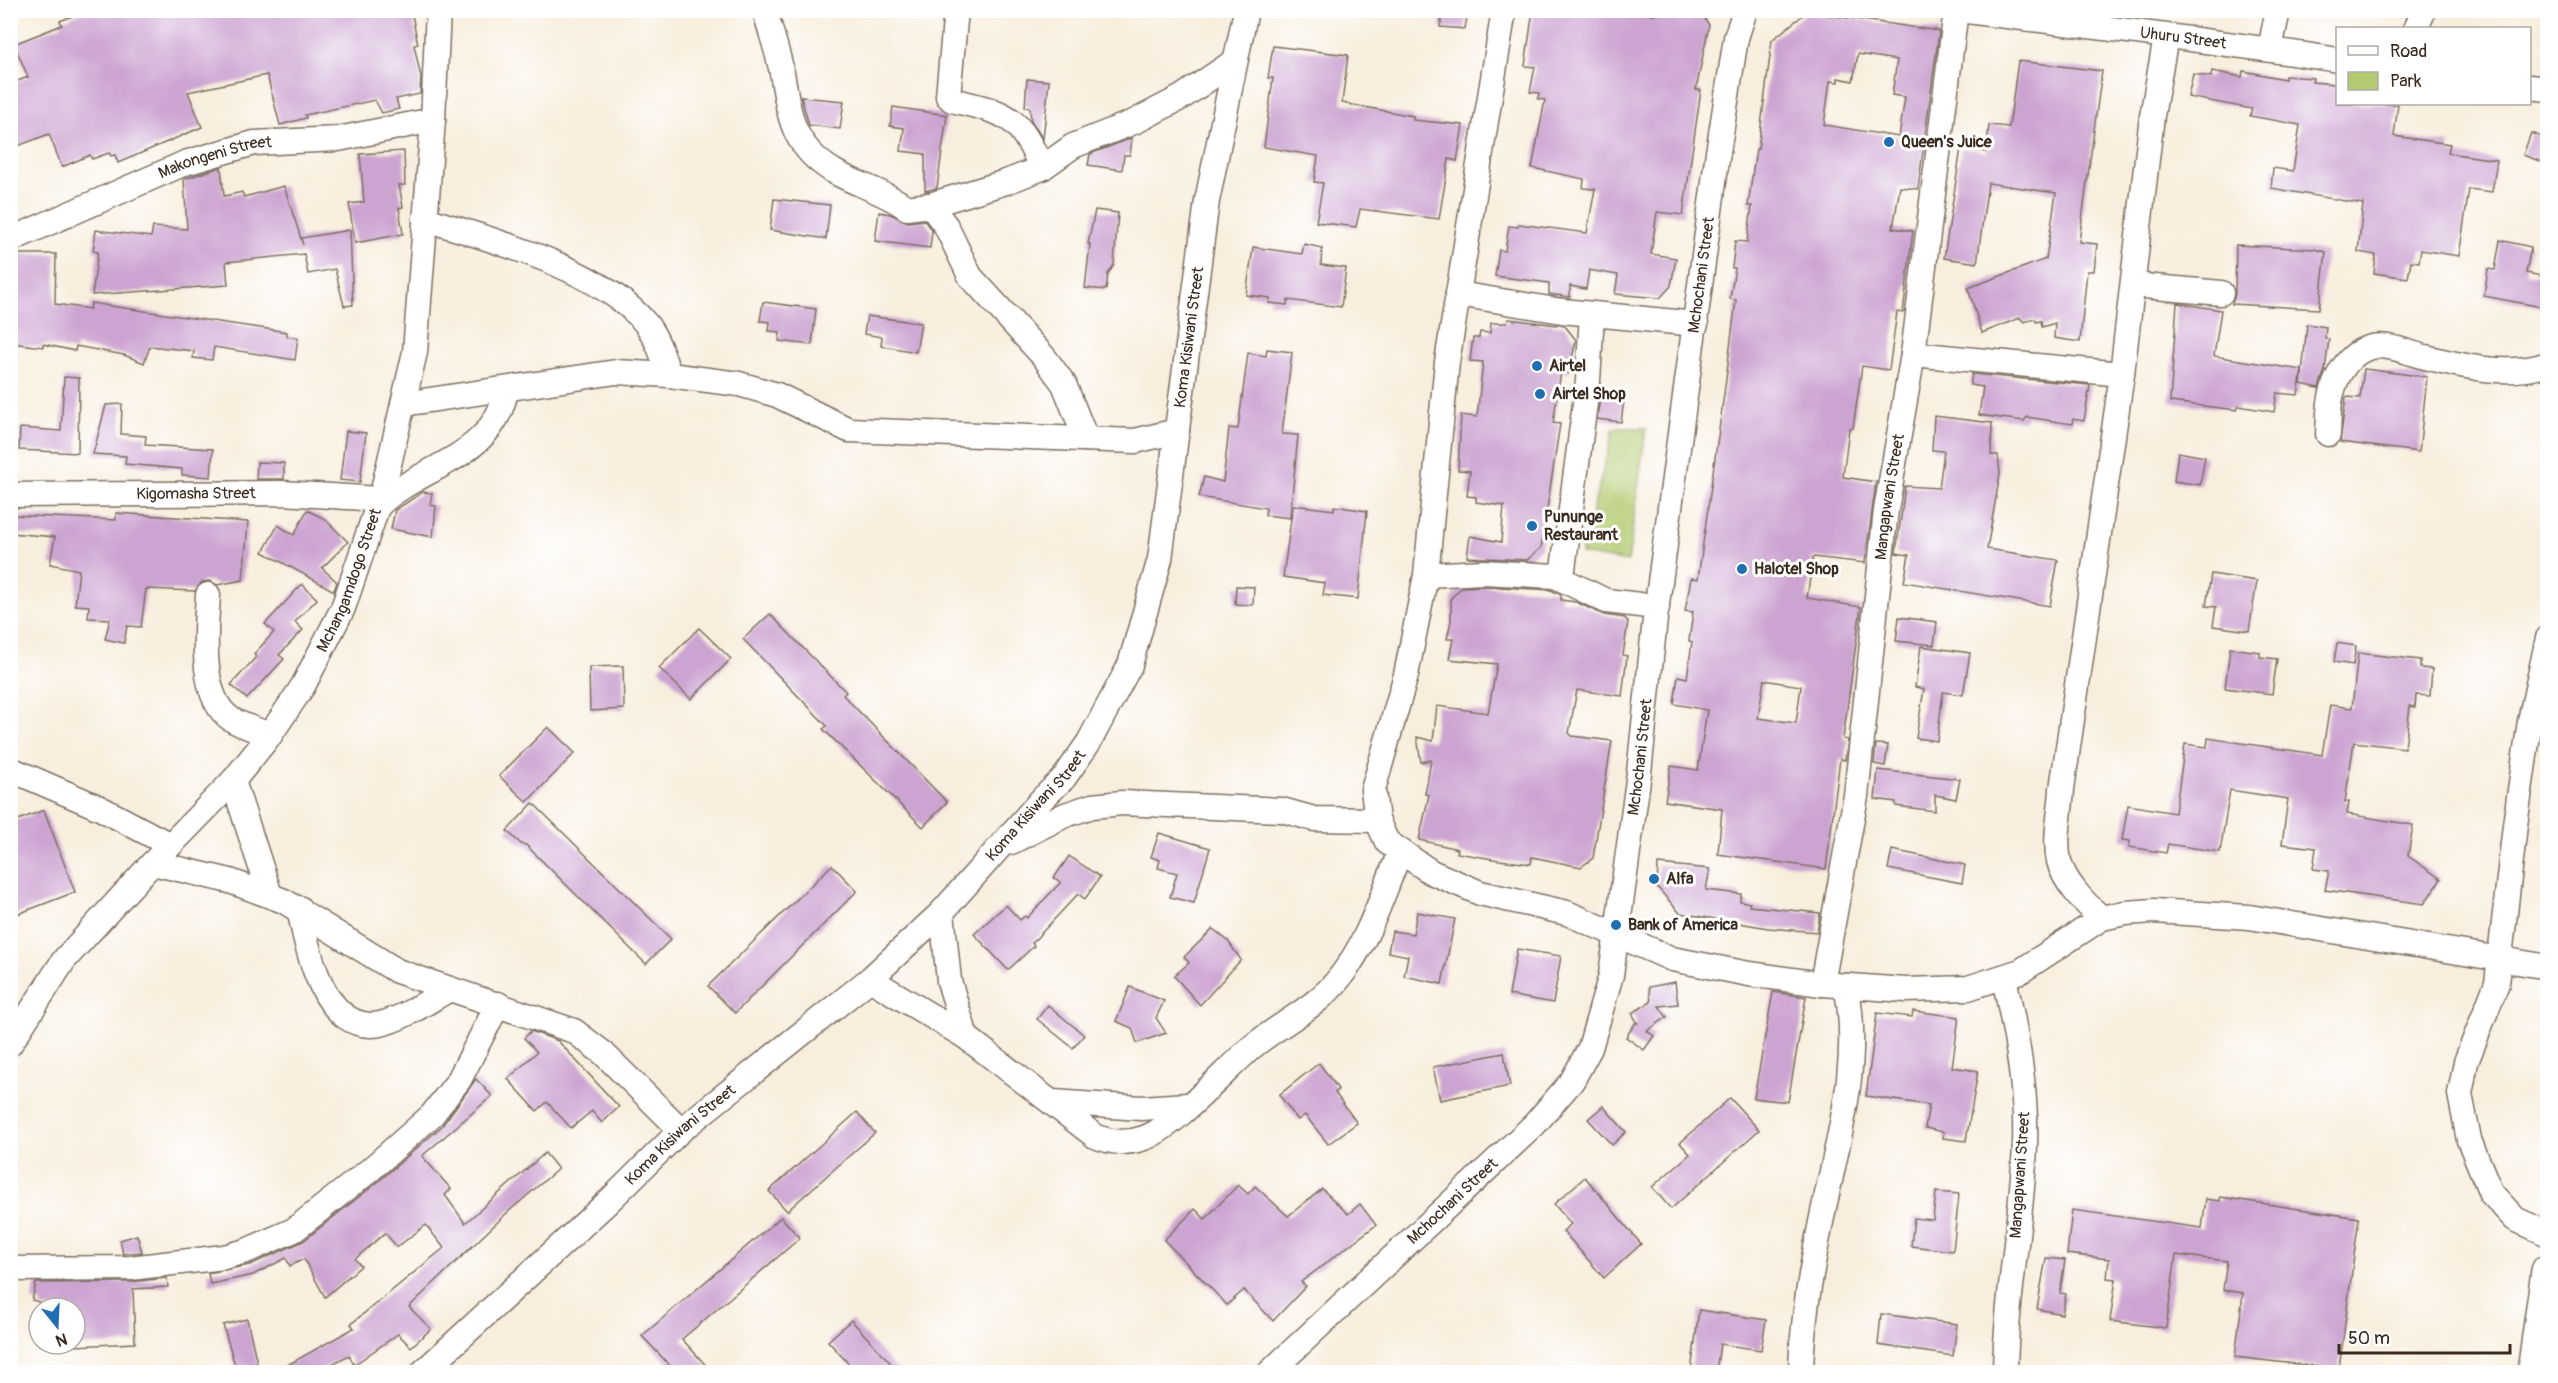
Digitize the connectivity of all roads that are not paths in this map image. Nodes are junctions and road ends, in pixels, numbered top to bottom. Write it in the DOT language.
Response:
graph roads {
  1 [pos="438,10"];
  2 [pos="765,10"];
  3 [pos="956,10"];
  4 [pos="1246,10"];
  5 [pos="1504,10"];
  6 [pos="1745,10"];
  7 [pos="2278,10"];
  8 [pos="2424,10"];
  9 [pos="1960,11"];
  10 [pos="2416,27"];
  11 [pos="2166,37"];
  12 [pos="2270,49"];
  13 [pos="1235,60"];
  14 [pos="2336,60"];
  15 [pos="2531,87"];
  16 [pos="2547,89"];
  17 [pos="434,120"];
  18 [pos="1042,168"];
  19 [pos="930,205"];
  20 [pos="425,219"];
  21 [pos="10,240"];
  22 [pos="2133,285"];
  23 [pos="2221,293"];
  24 [pos="1458,294"];
  25 [pos="1592,314"];
  26 [pos="1696,324"];
  27 [pos="1913,354"];
  28 [pos="2547,364"];
  29 [pos="2122,374"];
  30 [pos="669,375"];
  31 [pos="506,390"];
  32 [pos="403,404"];
  33 [pos="1177,431"];
  34 [pos="2328,434"];
  35 [pos="1086,439"];
  36 [pos="10,495"];
  37 [pos="379,502"];
  38 [pos="1426,575"];
  39 [pos="1555,576"];
  40 [pos="208,595"];
  41 [pos="1657,607"];
  42 [pos="2547,638"];
  43 [pos="270,735"];
  44 [pos="10,769"];
  45 [pos="233,781"];
  46 [pos="1377,820"];
  47 [pos="170,844"];
  48 [pos="1003,846"];
  49 [pos="1400,852"];
  50 [pos="153,862"];
  51 [pos="270,896"];
  52 [pos="298,909"];
  53 [pos="942,912"];
  54 [pos="2102,918"];
  55 [pos="1616,934"];
  56 [pos="2501,958"];
  57 [pos="2547,967"];
  58 [pos="2004,978"];
  59 [pos="870,979"];
  60 [pos="1822,984"];
  61 [pos="1846,986"];
  62 [pos="450,989"];
  63 [pos="498,1004"];
  64 [pos="19,1015"];
  65 [pos="966,1037"];
  66 [pos="10,1044"];
  67 [pos="1053,1102"];
  68 [pos="1188,1105"];
  69 [pos="681,1130"];
  70 [pos="2547,1234"];
  71 [pos="10,1269"];
  72 [pos="2547,1271"];
  73 [pos="2546,1303"];
  74 [pos="2539,1363"];
  75 [pos="423,1372"];
  76 [pos="1270,1372"];
  77 [pos="1800,1372"];
  78 [pos="2005,1372"];
  1 -- 17 [label="street, Mchangamdogo Street"];
  2 -- 19 [label="street"];
  3 -- 18 [label="street"];
  4 -- 13 [label="street, Koma Kisiwani Street"];
  5 -- 24 [label="street"];
  6 -- 26 [label="street, Mchochani Street"];
  7 -- 12 [label="street"];
  8 -- 10 [label="street"];
  9 -- 11 [label="street, Uhuru Street"];
  9 -- 27 [label="street, Mangapwani Street"];
  11 -- 12 [label="street, Uhuru Street"];
  11 -- 22 [label="street"];
  12 -- 14 [label="street, Uhuru Street"];
  13 -- 18 [label="street"];
  13 -- 33 [label="street, Koma Kisiwani Street"];
  15 -- 16 [label="street"];
  17 -- 20 [label="street, Mchangamdogo Street"];
  17 -- 21 [label="street, Makongeni Street"];
  18 -- 19 [label="street"];
  19 -- 35 [label="street"];
  20 -- 30 [label="street"];
  20 -- 32 [label="street, Mchangamdogo Street"];
  22 -- 23 [label="street"];
  22 -- 29 [label="street"];
  24 -- 25 [label="street"];
  24 -- 38 [label="street"];
  25 -- 26 [label="street"];
  25 -- 39 [label="street"];
  26 -- 41 [label="street, Mchochani Street"];
  27 -- 29 [label="street"];
  27 -- 60 [label="street, Mangapwani Street"];
  28 -- 34 [label="street"];
  29 -- 54 [label="street"];
  30 -- 31 [label="street"];
  30 -- 35 [label="street"];
  31 -- 32 [label="street"];
  31 -- 37 [label="street"];
  32 -- 37 [label="street, Mchangamdogo Street"];
  33 -- 35 [label="street"];
  33 -- 48 [label="street, Koma Kisiwani Street"];
  36 -- 37 [label="street, Kigomasha Street"];
  37 -- 43 [label="street, Mchangamdogo Street"];
  38 -- 39 [label="street"];
  38 -- 46 [label="street"];
  39 -- 41 [label="street"];
  40 -- 43 [label="street"];
  41 -- 55 [label="street, Mchochani Street"];
  42 -- 56 [label="street"];
  43 -- 45 [label="street, Mchangamdogo Street"];
  44 -- 47 [label="street"];
  45 -- 47 [label="street, Mchangamdogo Street"];
  45 -- 51 [label="street"];
  46 -- 48 [label="street"];
  46 -- 49 [label="street"];
  47 -- 50 [label="street, Mchangamdogo Street"];
  48 -- 53 [label="street, Koma Kisiwani Street"];
  49 -- 55 [label="street"];
  49 -- 68 [label="street"];
  50 -- 51 [label="street"];
  50 -- 64 [label="street, Mchangamdogo Street"];
  51 -- 52 [label="street"];
  52 -- 62 [label="street"];
  52 -- 62 [label="street"];
  53 -- 59 [label="street, Koma Kisiwani Street"];
  53 -- 65 [label="street"];
  54 -- 56 [label="street"];
  54 -- 58 [label="street"];
  55 -- 60 [label="street"];
  55 -- 76 [label="street, Mchochani Street"];
  56 -- 57 [label="street"];
  56 -- 70 [label="street"];
  58 -- 61 [label="street"];
  58 -- 78 [label="street, Mangapwani Street"];
  59 -- 65 [label="street"];
  59 -- 69 [label="street, Koma Kisiwani Street"];
  60 -- 61 [label="street"];
  61 -- 77 [label="street"];
  62 -- 63 [label="street"];
  63 -- 69 [label="street"];
  63 -- 71 [label="street"];
  64 -- 66 [label="street, Mchangamdogo Street"];
  65 -- 67 [label="street"];
  67 -- 68 [label="street"];
  67 -- 68 [label="street"];
  69 -- 75 [label="street, Koma Kisiwani Street"];
  72 -- 73 [label="street"];
  73 -- 74 [label="street"];
}
